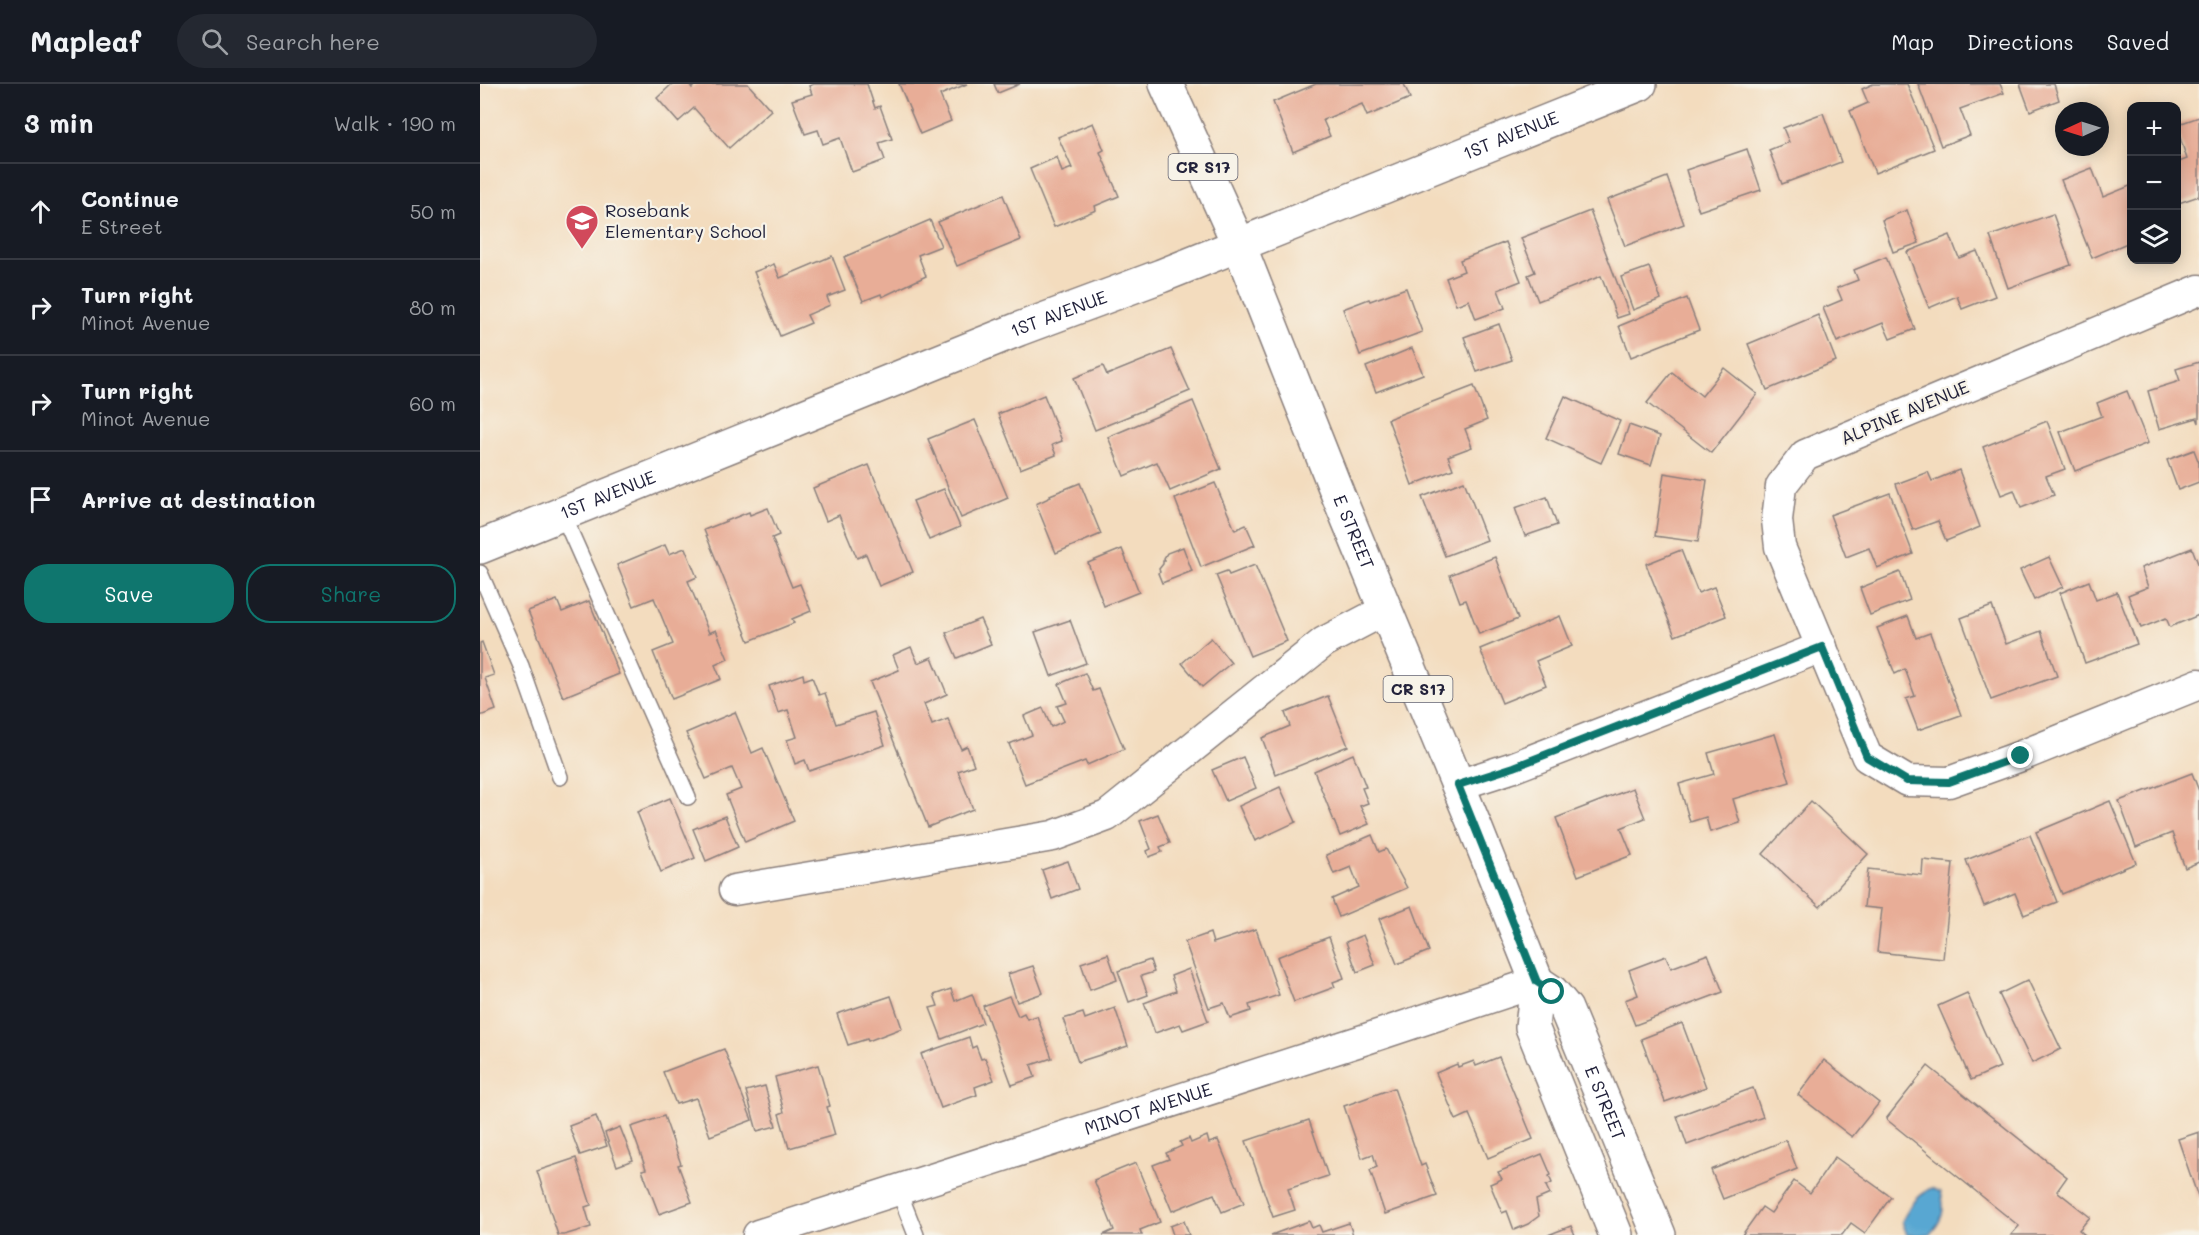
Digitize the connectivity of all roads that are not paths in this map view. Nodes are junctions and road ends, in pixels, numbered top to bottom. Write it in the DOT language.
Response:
graph roads {
  1 [pos="1166,84"];
  2 [pos="1640,84"];
  3 [pos="1239,245"];
  4 [pos="2199,290"];
  5 [pos="562,513"];
  6 [pos="480,547"];
  7 [pos="480,573"];
  8 [pos="1384,610"];
  9 [pos="1822,647"];
  10 [pos="2199,684"];
  11 [pos="560,777"];
  12 [pos="1458,785"];
  13 [pos="688,796"];
  14 [pos="734,890"];
  15 [pos="1537,982"];
  16 [pos="898,1189"];
  17 [pos="758,1235"];
  18 [pos="916,1235"];
  19 [pos="1616,1235"];
  20 [pos="1659,1235"];
  1 -- 3 [label="main road, E STREET / CR S17"];
  2 -- 3 [label="main road, 1ST AVENUE"];
  3 -- 5 [label="main road, 1ST AVENUE"];
  3 -- 8 [label="main road, E STREET / CR S17"];
  4 -- 9 [label="street, ALPINE AVENUE"];
  5 -- 6 [label="main road, 1ST AVENUE"];
  5 -- 13 [label="lane"];
  7 -- 11 [label="lane"];
  8 -- 12 [label="main road, E STREET / CR S17"];
  8 -- 14 [label="street"];
  9 -- 10 [label="street"];
  9 -- 12 [label="street"];
  12 -- 15 [label="main road, E STREET / CR S17"];
  15 -- 16 [label="street, MINOT AVENUE"];
  15 -- 19 [label="main road, E STREET / CR S17"];
  15 -- 20 [label="main road, E STREET / CR S17"];
  16 -- 17 [label="street, MINOT AVENUE"];
  16 -- 18 [label="lane"];
}
